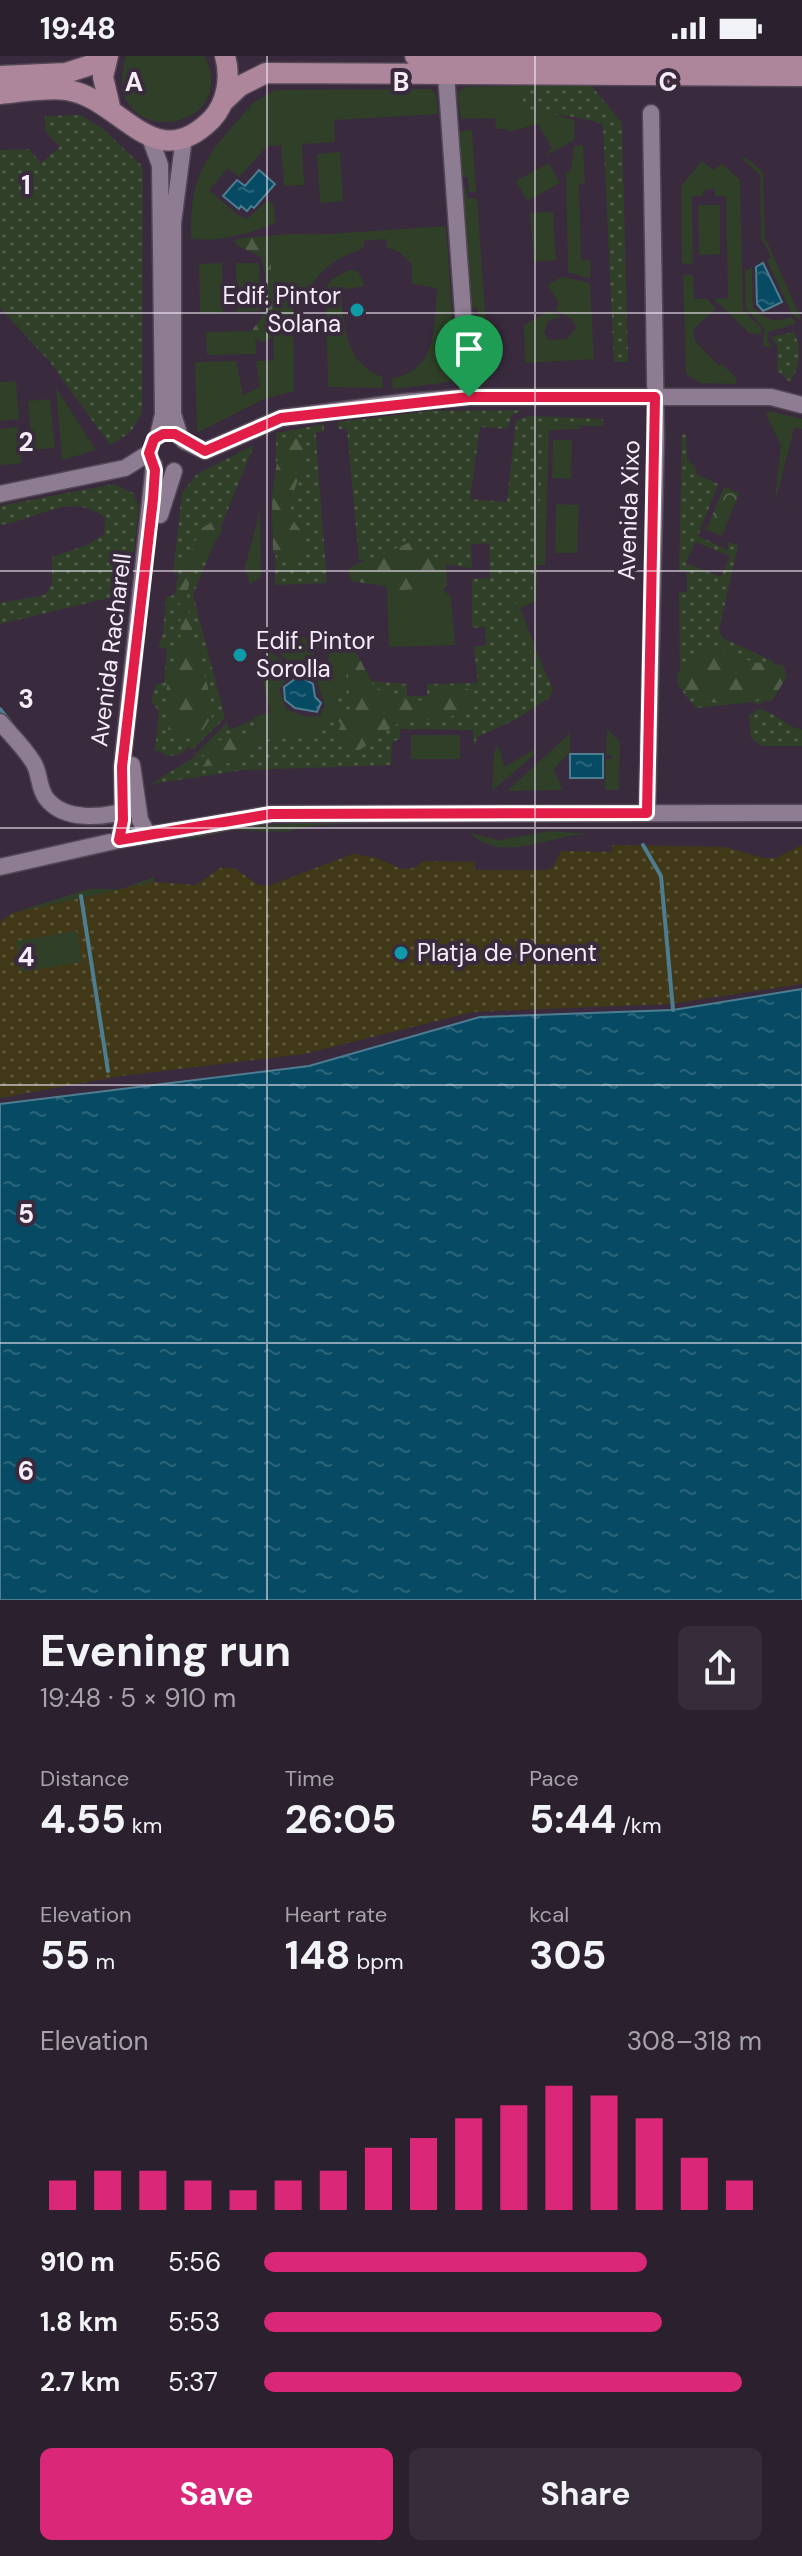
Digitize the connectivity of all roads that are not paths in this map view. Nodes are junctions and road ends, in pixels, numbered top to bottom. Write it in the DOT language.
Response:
graph roads {
  1 [pos="225,56"];
  2 [pos="415,56"];
  3 [pos="107,58"];
  4 [pos="802,58"];
  5 [pos="446,74"];
  6 [pos="0,76"];
  7 [pos="802,76"];
  8 [pos="0,94"];
  9 [pos="224,101"];
  10 [pos="111,111"];
  11 [pos="651,113"];
  12 [pos="184,137"];
  13 [pos="150,138"];
  14 [pos="469,397"];
  15 [pos="655,397"];
  16 [pos="802,405"];
  17 [pos="158,436"];
  18 [pos="182,439"];
  19 [pos="151,459"];
  20 [pos="174,471"];
  21 [pos="0,494"];
  22 [pos="0,722"];
  23 [pos="130,807"];
  24 [pos="647,813"];
  25 [pos="802,813"];
  26 [pos="148,835"];
  27 [pos="119,840"];
  28 [pos="0,867"];
  1 -- 9 [label="main road"];
  2 -- 4 [label="main road"];
  3 -- 6 [label="main road"];
  3 -- 10 [label="main road"];
  5 -- 7 [label="main road"];
  5 -- 9 [label="main road"];
  5 -- 14 [label="street"];
  8 -- 10 [label="main road"];
  9 -- 12 [label="main road"];
  10 -- 13 [label="main road"];
  11 -- 15 [label="street, Avenida Xixo"];
  12 -- 13 [label="main road"];
  12 -- 18 [label="street"];
  13 -- 17 [label="street"];
  14 -- 15 [label="street"];
  14 -- 18 [label="street"];
  15 -- 16 [label="street"];
  15 -- 24 [label="street, Avenida Xixo"];
  17 -- 18 [label="street"];
  17 -- 19 [label="street"];
  18 -- 20 [label="street"];
  19 -- 20 [label="street"];
  19 -- 21 [label="street"];
  19 -- 23 [label="street, Avenida Racharell"];
  20 -- 23 [label="street, Avenida Racharell"];
  22 -- 23 [label="street"];
  23 -- 26 [label="street"];
  23 -- 27 [label="street, Avenida Racharell"];
  24 -- 25 [label="street"];
  24 -- 26 [label="street"];
  26 -- 27 [label="street"];
  27 -- 28 [label="street"];
}
